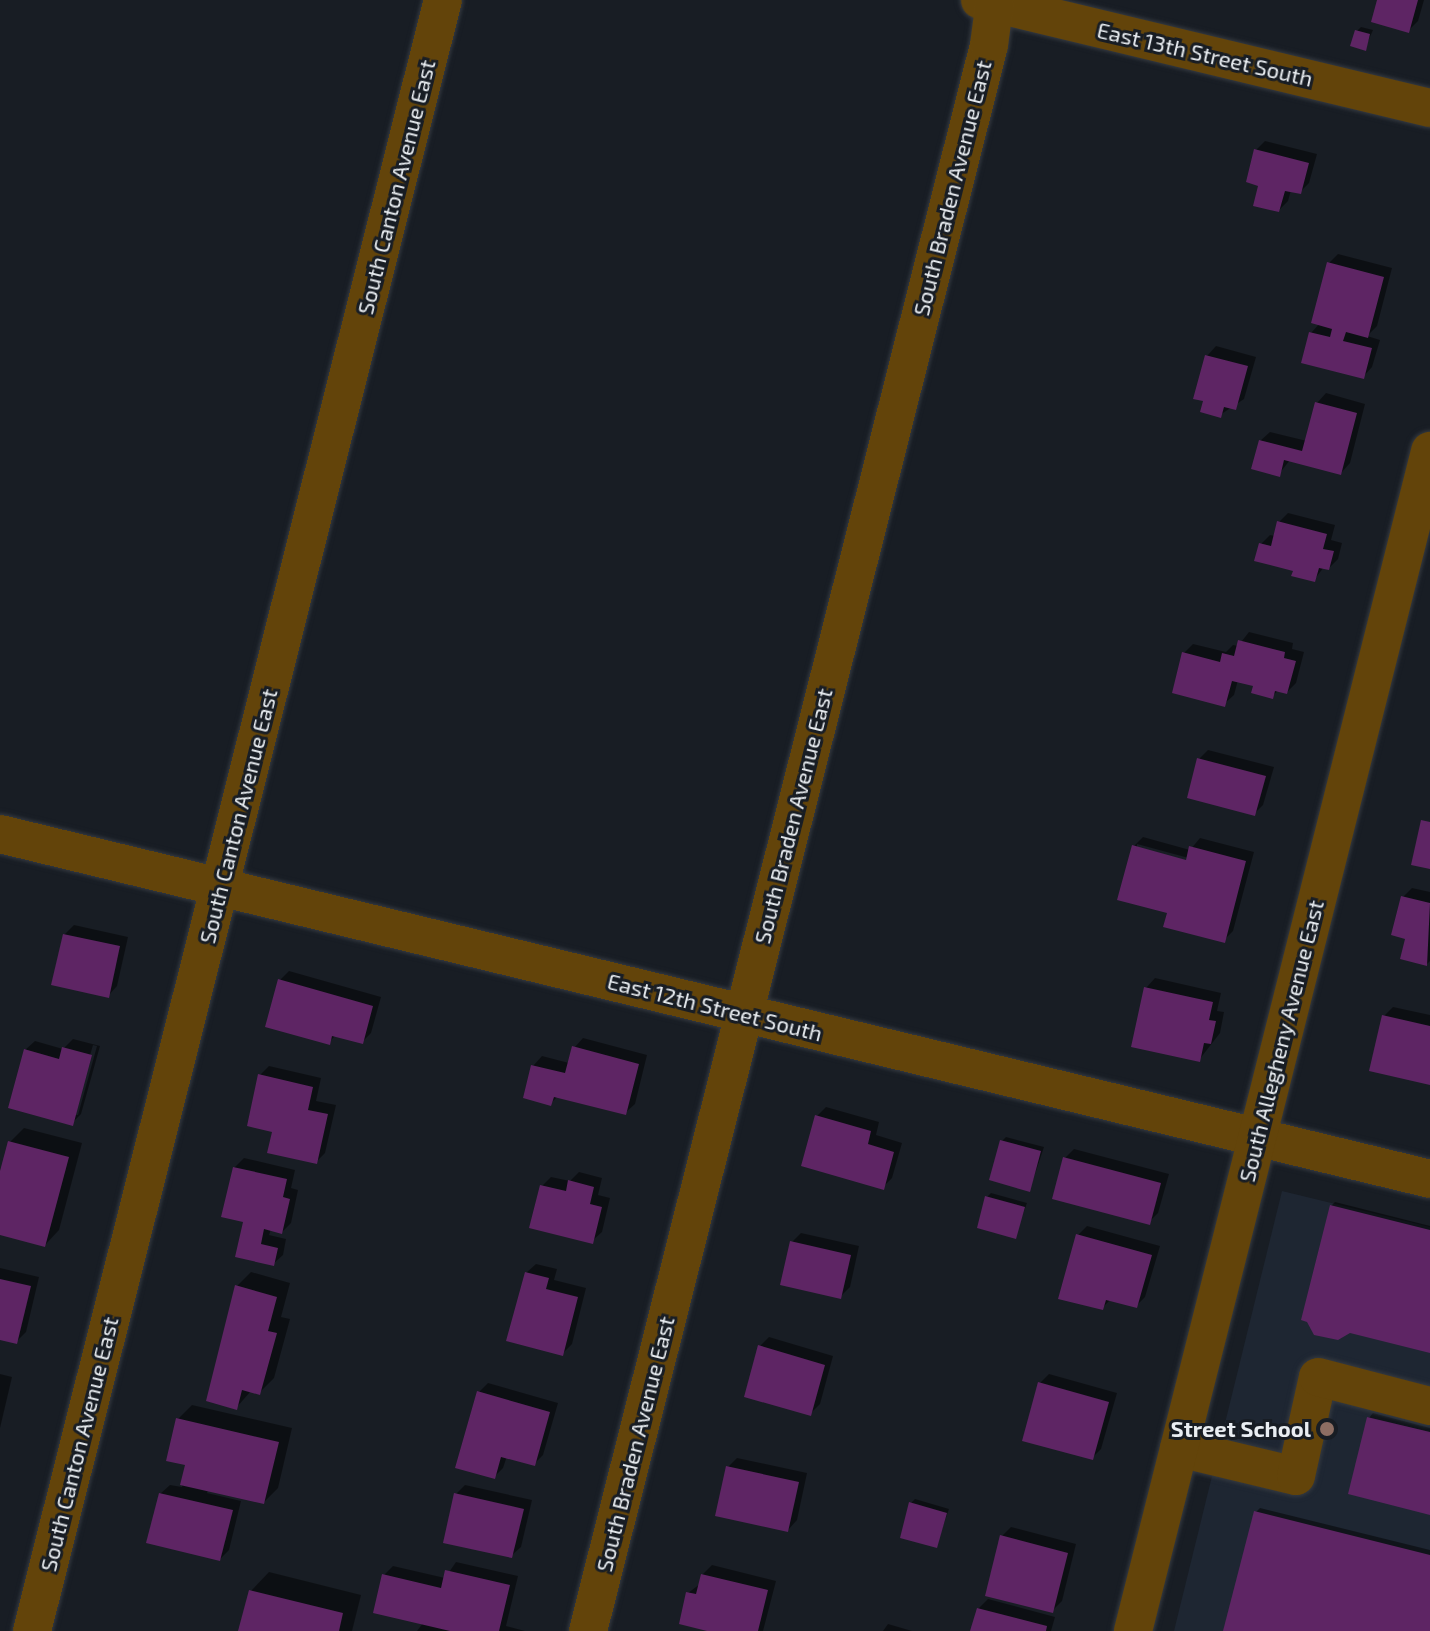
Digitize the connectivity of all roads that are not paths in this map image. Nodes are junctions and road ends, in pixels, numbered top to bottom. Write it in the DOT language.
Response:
graph roads {
  1 [pos="443,0"];
  2 [pos="990,1"];
  3 [pos="1430,108"];
  4 [pos="1430,451"];
  5 [pos="0,834"];
  6 [pos="220,888"];
  7 [pos="742,1013"];
  8 [pos="1257,1137"];
  9 [pos="1430,1179"];
  10 [pos="1430,1406"];
  11 [pos="1179,1448"];
  12 [pos="32,1631"];
  13 [pos="588,1631"];
  14 [pos="1133,1631"];
  1 -- 6 [label="street, South Canton Avenue East"];
  2 -- 3 [label="street, East 13th Street South"];
  2 -- 7 [label="street, South Braden Avenue East"];
  4 -- 8 [label="street, South Allegheny Avenue East"];
  5 -- 6 [label="street, East 12th Street South"];
  6 -- 7 [label="street, East 12th Street South"];
  6 -- 12 [label="street, South Canton Avenue East"];
  7 -- 8 [label="street, East 12th Street South"];
  7 -- 13 [label="street, South Braden Avenue East"];
  8 -- 9 [label="street, East 12th Street South"];
  8 -- 11 [label="street, South Allegheny Avenue East"];
  10 -- 11 [label="street"];
  11 -- 14 [label="street, South Allegheny Avenue East"];
}
